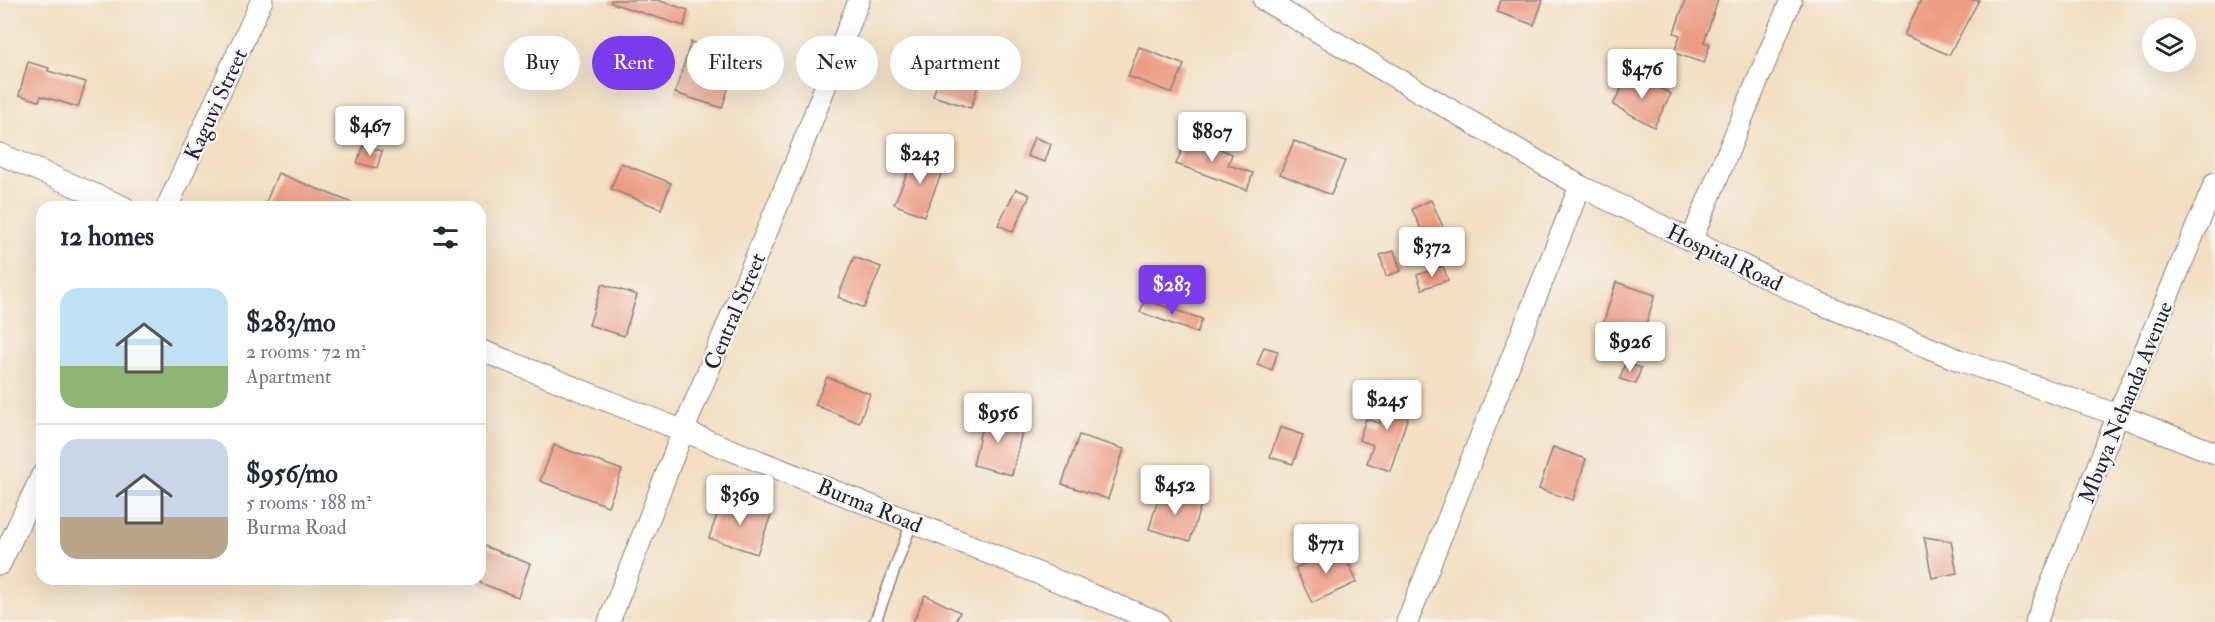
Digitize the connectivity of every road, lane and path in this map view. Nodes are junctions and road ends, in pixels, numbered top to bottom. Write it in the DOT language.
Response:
graph roads {
  1 [pos="262,0"];
  2 [pos="859,0"];
  3 [pos="1264,0"];
  4 [pos="1791,0"];
  5 [pos="0,154"];
  6 [pos="2215,183"];
  7 [pos="1580,186"];
  8 [pos="110,201"];
  9 [pos="170,201"];
  10 [pos="1691,241"];
  11 [pos="486,352"];
  12 [pos="2118,415"];
  13 [pos="683,431"];
  14 [pos="2215,453"];
  15 [pos="36,488"];
  16 [pos="912,522"];
  17 [pos="0,564"];
  18 [pos="609,622"];
  19 [pos="875,622"];
  20 [pos="1158,622"];
  21 [pos="1407,622"];
  22 [pos="2036,622"];
  1 -- 9 [label="street, Kaguvi Street"];
  2 -- 13 [label="street, Central Street"];
  3 -- 7 [label="street, Hospital Road"];
  4 -- 10 [label="street"];
  5 -- 8 [label="street"];
  6 -- 12 [label="street, Mbuya Nehanda Avenue"];
  7 -- 10 [label="street, Hospital Road"];
  7 -- 21 [label="street"];
  10 -- 12 [label="street, Hospital Road"];
  11 -- 13 [label="street, Burma Road"];
  12 -- 14 [label="street, Hospital Road"];
  12 -- 22 [label="street, Mbuya Nehanda Avenue"];
  13 -- 16 [label="street, Burma Road"];
  13 -- 18 [label="street, Central Street"];
  15 -- 17 [label="street"];
  16 -- 19 [label="lane"];
  16 -- 20 [label="street, Burma Road"];
}
